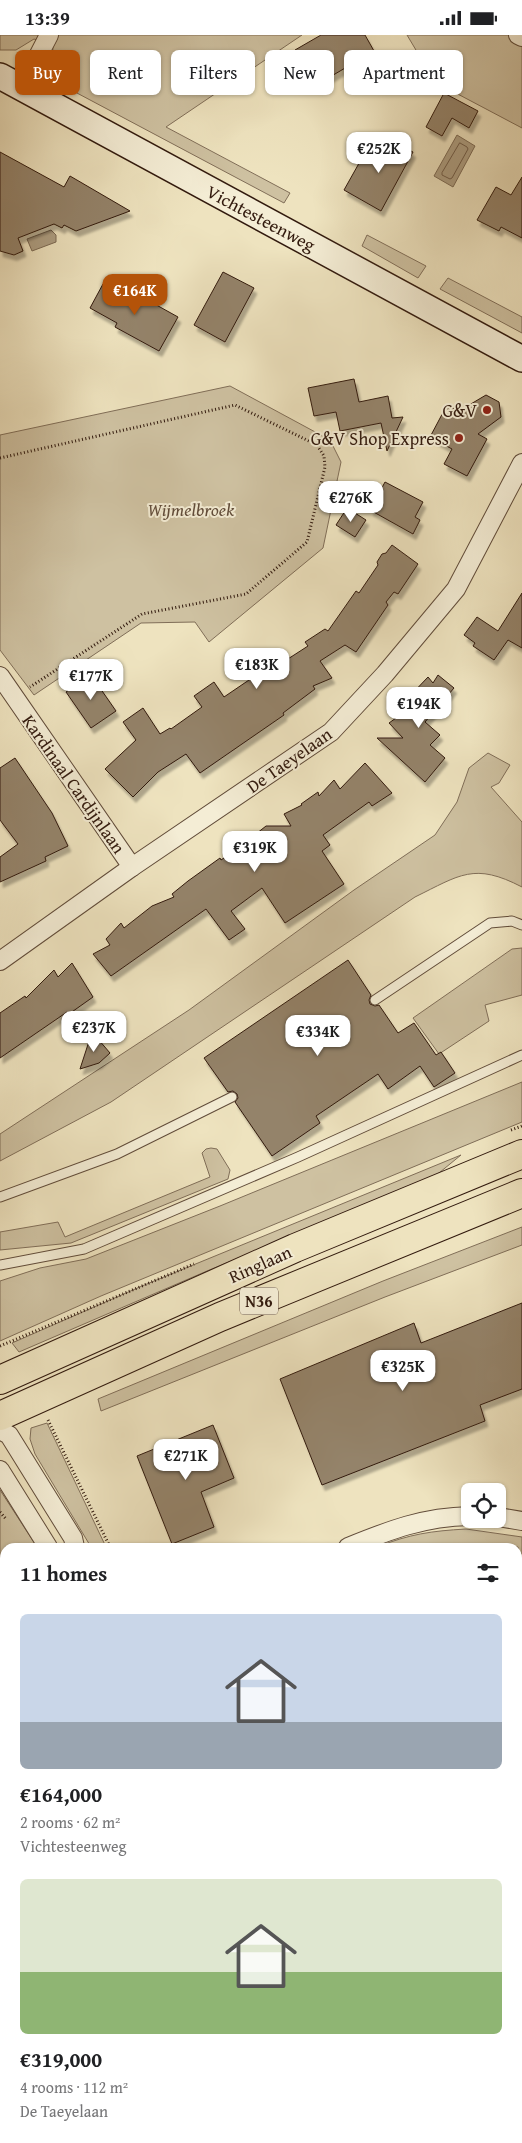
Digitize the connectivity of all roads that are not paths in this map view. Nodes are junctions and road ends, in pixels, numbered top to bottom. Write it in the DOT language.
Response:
graph roads {
  1 [pos="49,35"];
  2 [pos="518,35"];
  3 [pos="522,37"];
  4 [pos="41,50"];
  5 [pos="0,76"];
  6 [pos="15,85"];
  7 [pos="32,95"];
  8 [pos="522,359"];
  9 [pos="522,463"];
  10 [pos="0,676"];
  11 [pos="132,867"];
  12 [pos="522,925"];
  13 [pos="0,961"];
  14 [pos="375,1000"];
  15 [pos="522,1055"];
  16 [pos="232,1097"];
  17 [pos="522,1154"];
  18 [pos="522,1193"];
  19 [pos="0,1197"];
  20 [pos="0,1265"];
  21 [pos="0,1380"];
  22 [pos="0,1416"];
  23 [pos="0,1430"];
  24 [pos="0,1470"];
  25 [pos="461,1516"];
  26 [pos="506,1518"];
  27 [pos="522,1521"];
  28 [pos="46,1543"];
  29 [pos="74,1543"];
  30 [pos="358,1543"];
  1 -- 4 [label="street"];
  2 -- 3 [label="street"];
  5 -- 6 [label="street, Vichtesteenweg"];
  7 -- 8 [label="street, Vichtesteenweg"];
  9 -- 11 [label="street, De Taeyelaan"];
  10 -- 11 [label="street, Kardinaal Cardijnlaan"];
  11 -- 13 [label="street, De Taeyelaan"];
  12 -- 14 [label="lane"];
  15 -- 20 [label="lane"];
  16 -- 19 [label="lane"];
  17 -- 21 [label="main road, Ringlaan / N36"];
  18 -- 22 [label="main road, Ringlaan / N36"];
  23 -- 29 [label="street"];
  24 -- 28 [label="street"];
  25 -- 30 [label="street"];
  26 -- 27 [label="street"];
}
